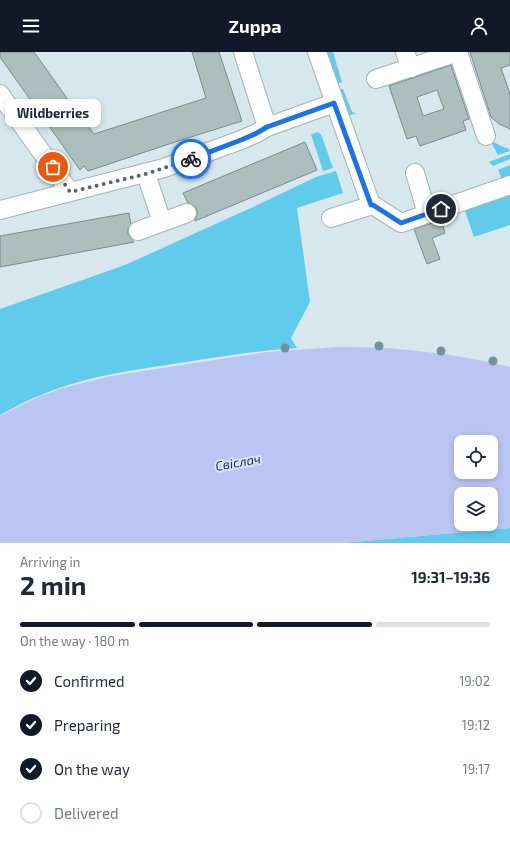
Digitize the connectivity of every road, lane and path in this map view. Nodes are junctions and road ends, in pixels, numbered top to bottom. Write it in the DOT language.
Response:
graph roads {
  1 [pos="243,52"];
  2 [pos="317,52"];
  3 [pos="458,52"];
  4 [pos="408,60"];
  5 [pos="376,79"];
  6 [pos="0,94"];
  7 [pos="334,103"];
  8 [pos="267,127"];
  9 [pos="486,136"];
  10 [pos="415,173"];
  11 [pos="146,174"];
  12 [pos="510,184"];
  13 [pos="70,192"];
  14 [pos="371,205"];
  15 [pos="0,210"];
  16 [pos="187,213"];
  17 [pos="428,214"];
  18 [pos="332,218"];
  19 [pos="162,222"];
  20 [pos="138,231"];
  1 -- 8 [label="lane"];
  2 -- 7 [label="lane"];
  3 -- 4 [label="lane"];
  3 -- 9 [label="lane"];
  4 -- 5 [label="lane"];
  6 -- 13 [label="lane"];
  7 -- 8 [label="lane"];
  7 -- 14 [label="lane"];
  8 -- 11 [label="lane"];
  10 -- 17 [label="lane"];
  11 -- 13 [label="lane"];
  11 -- 19 [label="lane"];
  12 -- 17 [label="lane"];
  13 -- 15 [label="lane"];
  14 -- 17 [label="lane"];
  14 -- 18 [label="lane"];
  16 -- 19 [label="lane"];
  19 -- 20 [label="lane"];
}
